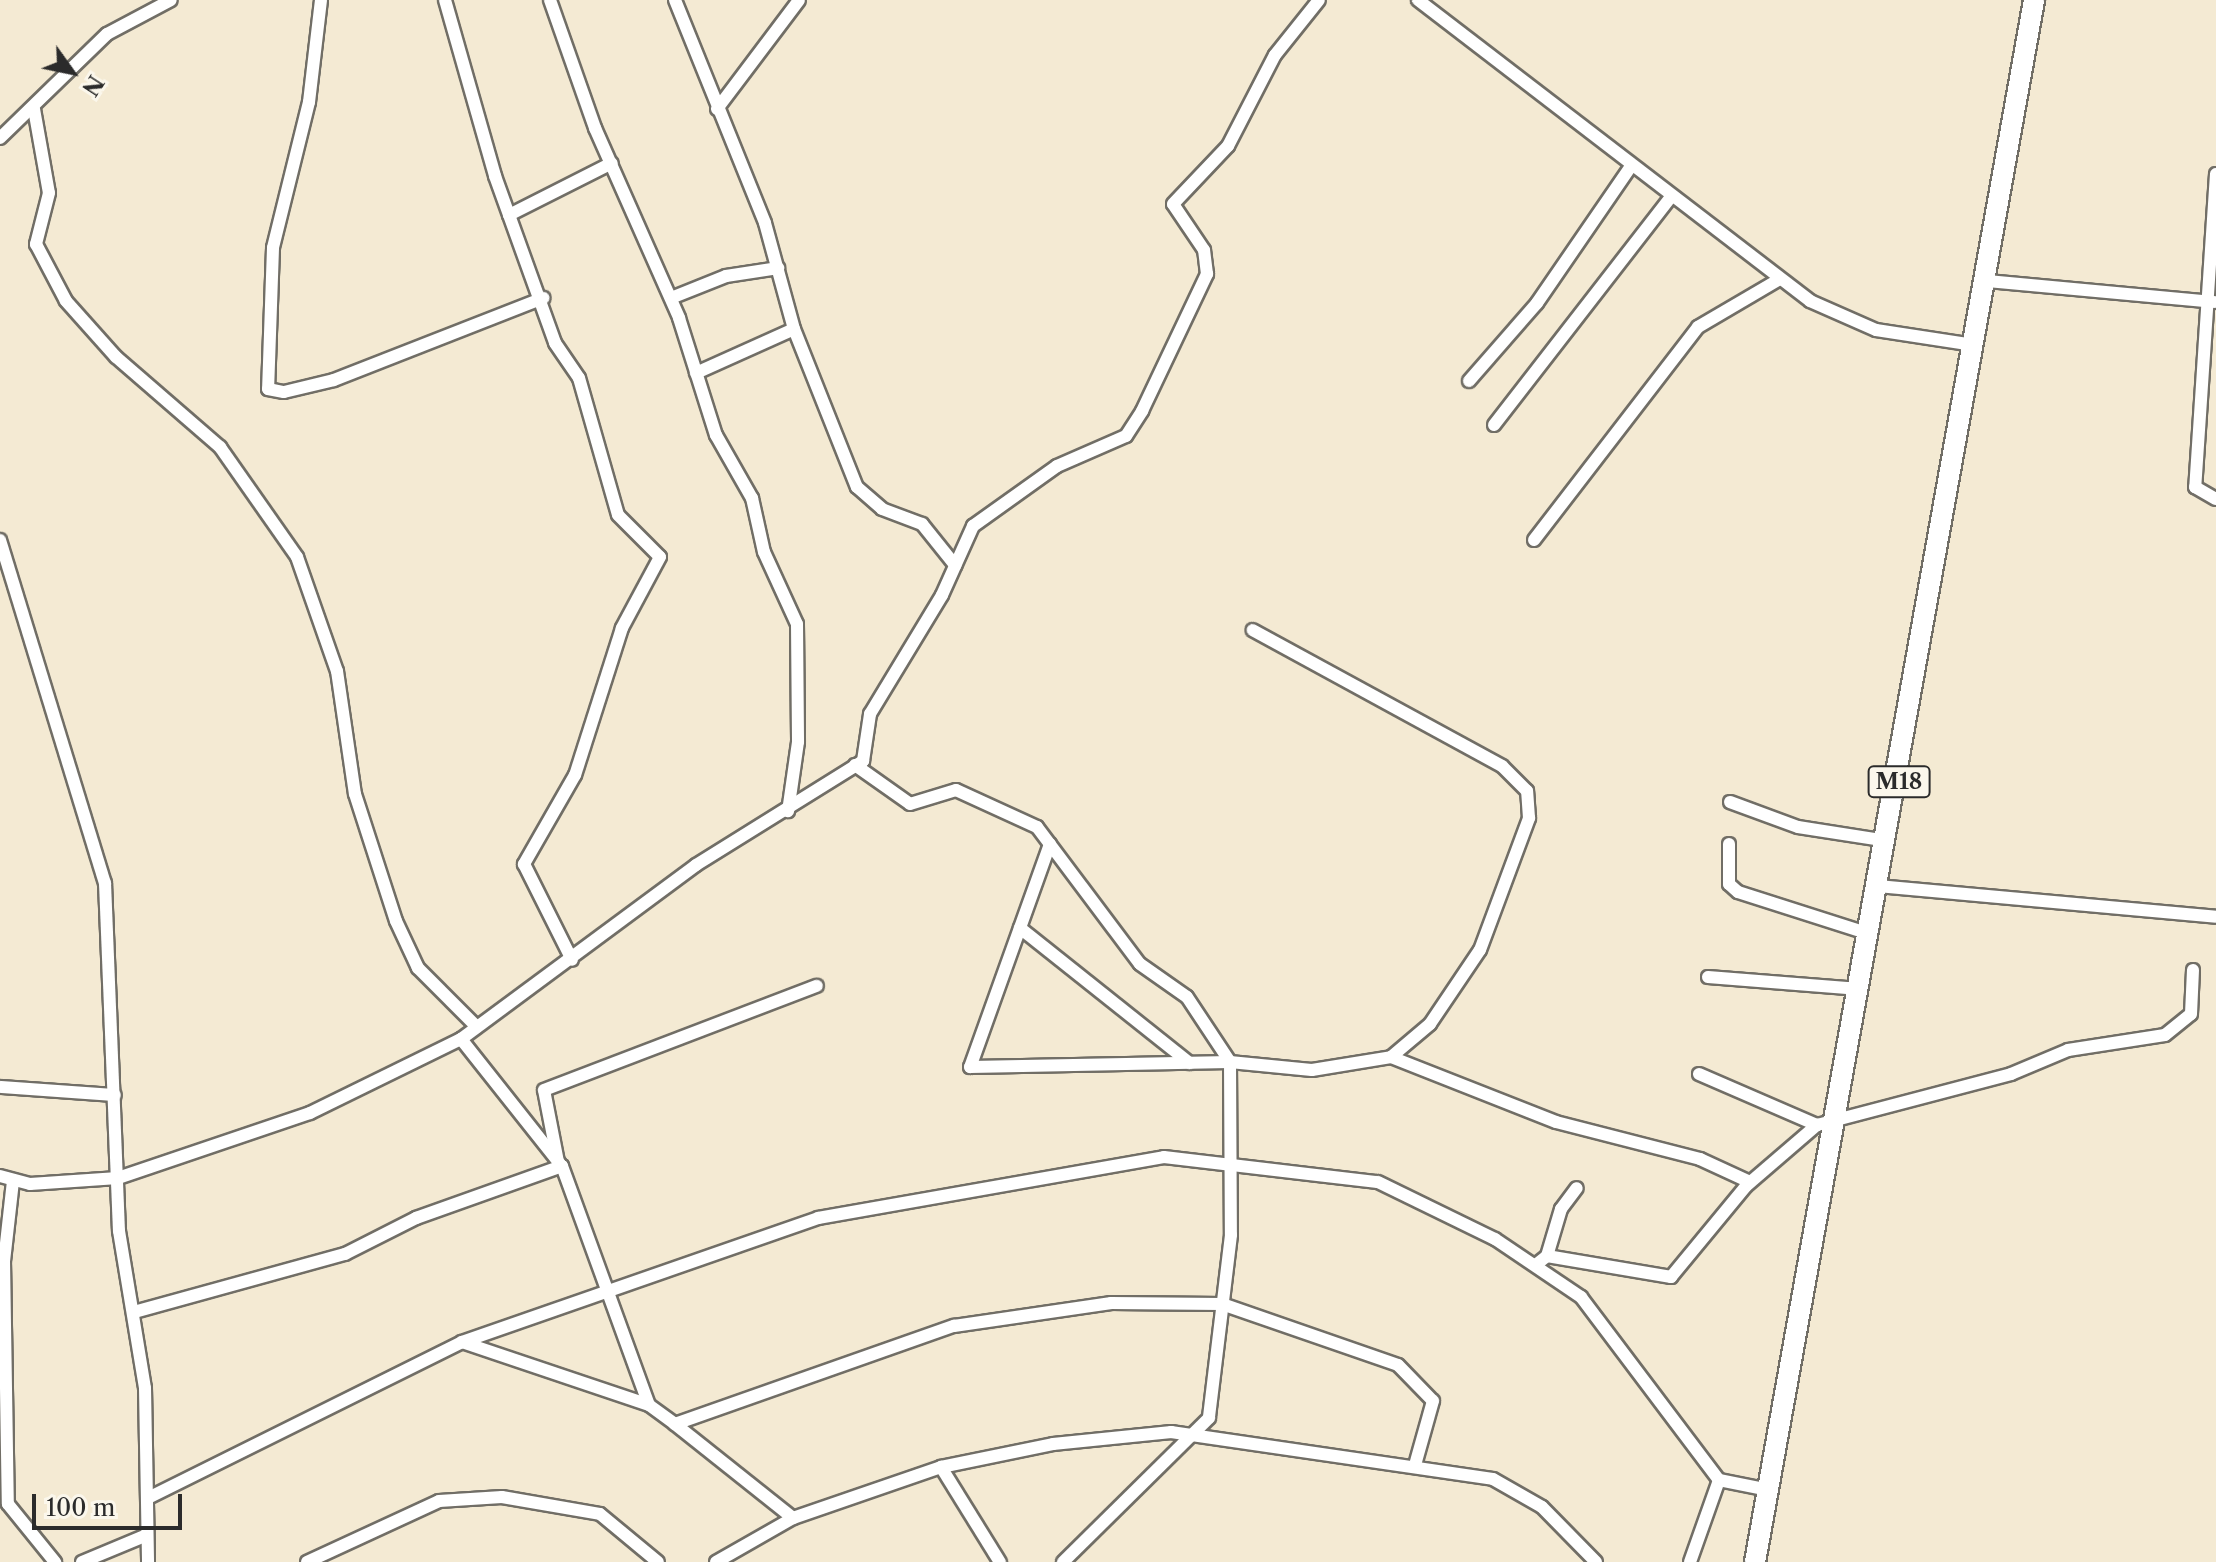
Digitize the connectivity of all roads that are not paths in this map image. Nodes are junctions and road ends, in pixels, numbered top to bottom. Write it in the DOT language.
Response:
graph roads {
  1 [pos="171,0"];
  2 [pos="321,0"];
  3 [pos="445,0"];
  4 [pos="550,0"];
  5 [pos="675,0"];
  6 [pos="799,0"];
  7 [pos="1319,0"];
  8 [pos="1418,0"];
  9 [pos="2034,0"];
  10 [pos="34,109"];
  11 [pos="717,109"];
  12 [pos="0,138"];
  13 [pos="612,163"];
  14 [pos="1631,166"];
  15 [pos="2216,174"];
  16 [pos="1671,197"];
  17 [pos="509,215"];
  18 [pos="778,268"];
  19 [pos="1778,280"];
  20 [pos="1988,281"];
  21 [pos="543,298"];
  22 [pos="671,298"];
  23 [pos="2212,302"];
  24 [pos="794,329"];
  25 [pos="1974,345"];
  26 [pos="696,373"];
  27 [pos="1469,381"];
  28 [pos="1494,425"];
  29 [pos="2216,499"];
  30 [pos="0,540"];
  31 [pos="1534,540"];
  32 [pos="955,565"];
  33 [pos="1253,630"];
  34 [pos="855,765"];
  35 [pos="1730,802"];
  36 [pos="788,811"];
  37 [pos="1887,841"];
  38 [pos="1050,844"];
  39 [pos="1729,844"];
  40 [pos="1878,886"];
  41 [pos="2216,917"];
  42 [pos="1020,928"];
  43 [pos="1870,934"];
  44 [pos="572,960"];
  45 [pos="2193,970"];
  46 [pos="1708,977"];
  47 [pos="817,986"];
  48 [pos="1860,989"];
  49 [pos="477,1027"];
  50 [pos="461,1039"];
  51 [pos="1391,1057"];
  52 [pos="1230,1062"];
  53 [pos="1190,1063"];
  54 [pos="1699,1074"];
  55 [pos="0,1087"];
  56 [pos="115,1095"];
  57 [pos="1839,1116"];
  58 [pos="1817,1125"];
  59 [pos="560,1164"];
  60 [pos="1234,1164"];
  61 [pos="118,1178"];
  62 [pos="6,1179"];
  63 [pos="1750,1182"];
  64 [pos="1577,1188"];
  65 [pos="1542,1260"];
  66 [pos="606,1290"];
  67 [pos="1222,1304"];
  68 [pos="134,1312"];
  69 [pos="462,1342"];
  70 [pos="649,1405"];
  71 [pos="675,1424"];
  72 [pos="1199,1435"];
  73 [pos="1415,1465"];
  74 [pos="941,1467"];
  75 [pos="1719,1480"];
  76 [pos="1769,1490"];
  77 [pos="148,1498"];
  78 [pos="793,1518"];
  79 [pos="147,1535"];
  80 [pos="55,1562"];
  81 [pos="82,1562"];
  82 [pos="148,1562"];
  83 [pos="307,1562"];
  84 [pos="658,1562"];
  85 [pos="716,1562"];
  86 [pos="1000,1562"];
  87 [pos="1063,1562"];
  88 [pos="1596,1562"];
  89 [pos="1690,1562"];
  90 [pos="1755,1562"];
  1 -- 10 [label="street"];
  2 -- 21 [label="street"];
  3 -- 17 [label="street"];
  4 -- 13 [label="street"];
  5 -- 11 [label="street"];
  6 -- 11 [label="street"];
  7 -- 32 [label="street"];
  8 -- 14 [label="street"];
  9 -- 20 [label="main road, M18"];
  10 -- 12 [label="street"];
  10 -- 49 [label="street"];
  11 -- 18 [label="street"];
  13 -- 17 [label="street"];
  13 -- 22 [label="street"];
  14 -- 16 [label="street"];
  14 -- 27 [label="street"];
  15 -- 23 [label="street"];
  16 -- 19 [label="street"];
  16 -- 28 [label="street"];
  17 -- 21 [label="street"];
  18 -- 22 [label="street"];
  18 -- 24 [label="street"];
  19 -- 25 [label="street"];
  19 -- 31 [label="street"];
  20 -- 23 [label="street"];
  20 -- 25 [label="main road, M18"];
  21 -- 44 [label="street"];
  22 -- 26 [label="street"];
  23 -- 29 [label="street"];
  24 -- 26 [label="street"];
  24 -- 32 [label="street"];
  25 -- 37 [label="main road, M18"];
  26 -- 36 [label="street"];
  30 -- 56 [label="street"];
  32 -- 34 [label="street"];
  33 -- 51 [label="street"];
  34 -- 36 [label="street"];
  34 -- 38 [label="street"];
  35 -- 37 [label="street"];
  36 -- 44 [label="street"];
  37 -- 40 [label="main road, M18"];
  38 -- 42 [label="street"];
  38 -- 52 [label="street"];
  39 -- 43 [label="street"];
  40 -- 41 [label="street"];
  40 -- 43 [label="main road, M18"];
  42 -- 53 [label="street"];
  42 -- 53 [label="street"];
  43 -- 48 [label="main road, M18"];
  44 -- 49 [label="street"];
  45 -- 57 [label="street"];
  46 -- 48 [label="street"];
  47 -- 59 [label="street"];
  48 -- 57 [label="main road, M18"];
  49 -- 50 [label="street"];
  50 -- 59 [label="street"];
  50 -- 61 [label="street"];
  51 -- 52 [label="street"];
  51 -- 63 [label="street"];
  52 -- 53 [label="street"];
  52 -- 60 [label="street"];
  54 -- 58 [label="street"];
  55 -- 56 [label="street"];
  56 -- 61 [label="street"];
  57 -- 58 [label="street"];
  57 -- 76 [label="main road, M18"];
  58 -- 63 [label="street"];
  59 -- 66 [label="street"];
  59 -- 68 [label="street"];
  60 -- 65 [label="street"];
  60 -- 66 [label="street"];
  60 -- 67 [label="street"];
  61 -- 62 [label="street"];
  61 -- 68 [label="street"];
  62 -- 80 [label="street"];
  63 -- 65 [label="street"];
  64 -- 65 [label="street"];
  65 -- 75 [label="street"];
  66 -- 69 [label="street"];
  66 -- 70 [label="street"];
  67 -- 71 [label="street"];
  67 -- 72 [label="street"];
  67 -- 73 [label="street"];
  68 -- 77 [label="street"];
  69 -- 70 [label="street"];
  69 -- 77 [label="street"];
  70 -- 71 [label="street"];
  71 -- 78 [label="street"];
  72 -- 73 [label="street"];
  72 -- 74 [label="street"];
  72 -- 87 [label="street"];
  73 -- 88 [label="street"];
  74 -- 78 [label="street"];
  74 -- 86 [label="street"];
  75 -- 76 [label="street"];
  75 -- 89 [label="street"];
  76 -- 90 [label="main road, M18"];
  77 -- 79 [label="street"];
  78 -- 85 [label="street"];
  79 -- 81 [label="street"];
  79 -- 82 [label="street"];
  83 -- 84 [label="street"];
}
